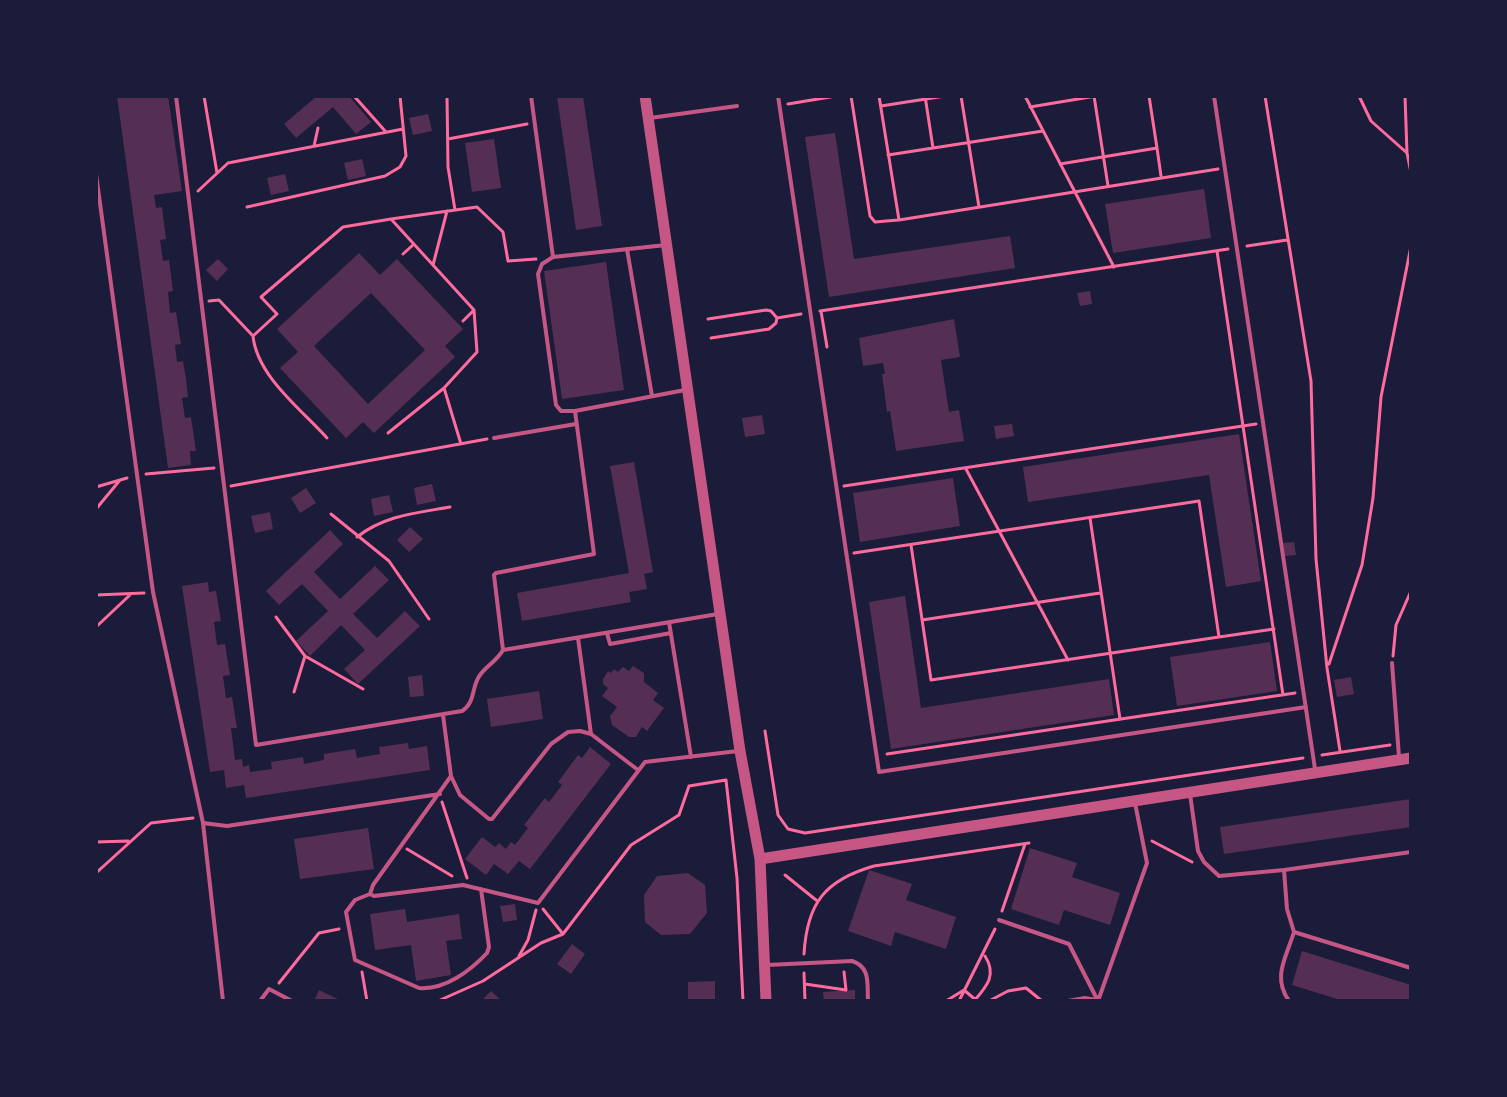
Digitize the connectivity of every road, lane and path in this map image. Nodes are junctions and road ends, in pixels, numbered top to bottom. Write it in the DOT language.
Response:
graph roads {
  1 [pos="176,96"];
  2 [pos="204,96"];
  3 [pos="354,96"];
  4 [pos="400,96"];
  5 [pos="447,96"];
  6 [pos="531,96"];
  7 [pos="645,96"];
  8 [pos="778,96"];
  9 [pos="836,96"];
  10 [pos="851,96"];
  11 [pos="879,96"];
  12 [pos="945,96"];
  13 [pos="961,96"];
  14 [pos="1026,96"];
  15 [pos="1094,96"];
  16 [pos="1149,96"];
  17 [pos="1214,96"];
  18 [pos="1265,96"];
  19 [pos="1359,96"];
  20 [pos="1405,96"];
  21 [pos="926,98"];
  22 [pos="800,102"];
  23 [pos="737,106"];
  24 [pos="881,106"];
  25 [pos="1030,107"];
  26 [pos="648,118"];
  27 [pos="535,123"];
  28 [pos="318,128"];
  29 [pos="403,129"];
  30 [pos="1043,131"];
  31 [pos="386,132"];
  32 [pos="448,139"];
  33 [pos="969,142"];
  34 [pos="314,146"];
  35 [pos="933,148"];
  36 [pos="1157,148"];
  37 [pos="1407,153"];
  38 [pos="888,155"];
  39 [pos="1103,157"];
  40 [pos="1060,164"];
  41 [pos="1225,168"];
  42 [pos="217,173"];
  43 [pos="1411,173"];
  44 [pos="96,174"];
  45 [pos="1162,178"];
  46 [pos="1108,186"];
  47 [pos="1075,192"];
  48 [pos="188,200"];
  49 [pos="247,207"];
  50 [pos="979,207"];
  51 [pos="455,210"];
  52 [pos="447,211"];
  53 [pos="391,219"];
  54 [pos="899,220"];
  55 [pos="1289,240"];
  56 [pos="414,244"];
  57 [pos="666,245"];
  58 [pos="1411,246"];
  59 [pos="1238,248"];
  60 [pos="627,249"];
  61 [pos="1217,251"];
  62 [pos="403,254"];
  63 [pos="553,257"];
  64 [pos="433,265"];
  65 [pos="1114,267"];
  66 [pos="201,303"];
  67 [pos="474,310"];
  68 [pos="811,313"];
  69 [pos="777,318"];
  70 [pos="708,319"];
  71 [pos="463,321"];
  72 [pos="253,336"];
  73 [pos="711,338"];
  74 [pos="444,388"];
  75 [pos="687,389"];
  76 [pos="652,396"];
  77 [pos="575,411"];
  78 [pos="1264,423"];
  79 [pos="576,424"];
  80 [pos="1243,426"];
  81 [pos="388,433"];
  82 [pos="327,438"];
  83 [pos="494,438"];
  84 [pos="461,444"];
  85 [pos="221,467"];
  86 [pos="966,468"];
  87 [pos="139,475"];
  88 [pos="120,480"];
  89 [pos="96,487"];
  90 [pos="837,487"];
  91 [pos="223,488"];
  92 [pos="450,507"];
  93 [pos="96,509"];
  94 [pos="331,514"];
  95 [pos="1090,518"];
  96 [pos="1000,531"];
  97 [pos="357,537"];
  98 [pos="911,545"];
  99 [pos="847,554"];
  100 [pos="1411,591"];
  101 [pos="153,592"];
  102 [pos="1101,592"];
  103 [pos="131,593"];
  104 [pos="96,595"];
  105 [pos="1037,602"];
  106 [pos="721,614"];
  107 [pos="276,617"];
  108 [pos="429,619"];
  109 [pos="922,620"];
  110 [pos="669,622"];
  111 [pos="96,627"];
  112 [pos="1274,629"];
  113 [pos="607,633"];
  114 [pos="671,633"];
  115 [pos="578,637"];
  116 [pos="1219,637"];
  117 [pos="503,650"];
  118 [pos="1110,653"];
  119 [pos="305,656"];
  120 [pos="1068,660"];
  121 [pos="1392,663"];
  122 [pos="1327,668"];
  123 [pos="363,689"];
  124 [pos="294,692"];
  125 [pos="1304,692"];
  126 [pos="1283,695"];
  127 [pos="1306,707"];
  128 [pos="443,715"];
  129 [pos="1120,719"];
  130 [pos="765,731"];
  131 [pos="591,734"];
  132 [pos="1398,744"];
  133 [pos="740,751"];
  134 [pos="1340,753"];
  135 [pos="887,754"];
  136 [pos="691,757"];
  137 [pos="1314,757"];
  138 [pos="1405,759"];
  139 [pos="638,770"];
  140 [pos="1316,772"];
  141 [pos="451,776"];
  142 [pos="689,786"];
  143 [pos="682,787"];
  144 [pos="1189,792"];
  145 [pos="440,794"];
  146 [pos="1134,801"];
  147 [pos="202,820"];
  148 [pos="1142,836"];
  149 [pos="130,841"];
  150 [pos="96,842"];
  151 [pos="1029,843"];
  152 [pos="402,846"];
  153 [pos="1411,852"];
  154 [pos="760,859"];
  155 [pos="1193,862"];
  156 [pos="1284,870"];
  157 [pos="96,873"];
  158 [pos="785,875"];
  159 [pos="470,886"];
  160 [pos="481,889"];
  161 [pos="370,894"];
  162 [pos="817,901"];
  163 [pos="538,903"];
  164 [pos="999,920"];
  165 [pos="349,927"];
  166 [pos="1294,932"];
  167 [pos="563,934"];
  168 [pos="983,955"];
  169 [pos="518,958"];
  170 [pos="843,962"];
  171 [pos="804,963"];
  172 [pos="361,964"];
  173 [pos="765,965"];
  174 [pos="1411,968"];
  175 [pos="805,984"];
  176 [pos="269,989"];
  177 [pos="223,1001"];
  178 [pos="260,1001"];
  179 [pos="292,1001"];
  180 [pos="367,1001"];
  181 [pos="438,1001"];
  182 [pos="743,1001"];
  183 [pos="766,1001"];
  184 [pos="805,1001"];
  185 [pos="868,1001"];
  186 [pos="946,1001"];
  187 [pos="975,1001"];
  188 [pos="989,1001"];
  189 [pos="1042,1001"];
  190 [pos="1068,1001"];
  191 [pos="1098,1001"];
  192 [pos="1289,1001"];
  1 -- 48 [label="lane"];
  2 -- 42 [label="path"];
  3 -- 31 [label="path"];
  4 -- 29 [label="path"];
  5 -- 32 [label="path"];
  6 -- 27 [label="lane"];
  7 -- 26 [label="street"];
  8 -- 68 [label="lane"];
  9 -- 22 [label="path"];
  10 -- 54 [label="path"];
  11 -- 24 [label="path"];
  12 -- 21 [label="path"];
  13 -- 33 [label="path"];
  14 -- 25 [label="path"];
  15 -- 25 [label="path"];
  15 -- 39 [label="path"];
  16 -- 36 [label="path"];
  17 -- 41 [label="lane"];
  18 -- 55 [label="path"];
  19 -- 37 [label="path"];
  20 -- 37 [label="path"];
  21 -- 24 [label="path"];
  21 -- 35 [label="path"];
  23 -- 26 [label="lane"];
  24 -- 38 [label="path"];
  25 -- 30 [label="path"];
  26 -- 57 [label="street"];
  27 -- 32 [label="path"];
  27 -- 63 [label="lane"];
  28 -- 34 [label="path"];
  29 -- 31 [label="path"];
  29 -- 49 [label="path"];
  30 -- 33 [label="path"];
  30 -- 40 [label="path"];
  31 -- 34 [label="path"];
  32 -- 51 [label="path"];
  33 -- 35 [label="path"];
  33 -- 50 [label="path"];
  34 -- 42 [label="path"];
  35 -- 38 [label="path"];
  36 -- 39 [label="path"];
  36 -- 45 [label="path"];
  37 -- 43 [label="path"];
  38 -- 54 [label="path"];
  39 -- 40 [label="path"];
  39 -- 46 [label="path"];
  40 -- 47 [label="path"];
  41 -- 45 [label="path"];
  41 -- 59 [label="lane"];
  42 -- 48 [label="path"];
  44 -- 87 [label="lane"];
  45 -- 46 [label="path"];
  46 -- 47 [label="path"];
  47 -- 50 [label="path"];
  47 -- 65 [label="path"];
  48 -- 66 [label="lane"];
  50 -- 54 [label="path"];
  51 -- 52 [label="path"];
  51 -- 63 [label="path"];
  52 -- 53 [label="path"];
  52 -- 64 [label="path"];
  53 -- 56 [label="path"];
  53 -- 72 [label="path"];
  55 -- 59 [label="path"];
  55 -- 122 [label="path"];
  56 -- 62 [label="path"];
  56 -- 64 [label="path"];
  57 -- 60 [label="lane"];
  57 -- 75 [label="street"];
  58 -- 122 [label="path"];
  59 -- 61 [label="path"];
  59 -- 78 [label="lane"];
  60 -- 63 [label="lane"];
  60 -- 76 [label="lane"];
  61 -- 65 [label="path"];
  61 -- 80 [label="path"];
  63 -- 77 [label="lane"];
  64 -- 67 [label="path"];
  65 -- 68 [label="path"];
  66 -- 72 [label="path"];
  66 -- 85 [label="lane"];
  67 -- 71 [label="path"];
  67 -- 74 [label="path"];
  68 -- 69 [label="path"];
  68 -- 90 [label="lane"];
  69 -- 70 [label="path"];
  69 -- 73 [label="path"];
  72 -- 82 [label="path"];
  74 -- 81 [label="path"];
  74 -- 84 [label="path"];
  75 -- 76 [label="lane"];
  75 -- 106 [label="street"];
  76 -- 77 [label="lane"];
  77 -- 79 [label="lane"];
  78 -- 80 [label="path"];
  78 -- 125 [label="lane"];
  79 -- 83 [label="lane"];
  79 -- 117 [label="lane"];
  80 -- 86 [label="path"];
  80 -- 112 [label="path"];
  83 -- 84 [label="path"];
  84 -- 91 [label="path"];
  85 -- 87 [label="path"];
  85 -- 91 [label="lane"];
  86 -- 90 [label="path"];
  86 -- 96 [label="path"];
  87 -- 88 [label="path"];
  87 -- 101 [label="lane"];
  88 -- 89 [label="path"];
  88 -- 93 [label="path"];
  90 -- 99 [label="lane"];
  91 -- 128 [label="lane"];
  92 -- 97 [label="path"];
  94 -- 97 [label="path"];
  95 -- 96 [label="path"];
  95 -- 102 [label="path"];
  95 -- 116 [label="path"];
  96 -- 98 [label="path"];
  96 -- 105 [label="path"];
  97 -- 108 [label="path"];
  98 -- 99 [label="path"];
  98 -- 109 [label="path"];
  99 -- 127 [label="lane"];
  100 -- 121 [label="path"];
  101 -- 103 [label="path"];
  101 -- 147 [label="lane"];
  102 -- 105 [label="path"];
  102 -- 118 [label="path"];
  103 -- 104 [label="path"];
  103 -- 111 [label="path"];
  105 -- 109 [label="path"];
  105 -- 120 [label="path"];
  106 -- 110 [label="lane"];
  106 -- 133 [label="street"];
  107 -- 119 [label="path"];
  109 -- 120 [label="path"];
  110 -- 113 [label="lane"];
  110 -- 114 [label="lane"];
  112 -- 116 [label="path"];
  112 -- 126 [label="path"];
  113 -- 114 [label="lane"];
  113 -- 115 [label="lane"];
  114 -- 136 [label="lane"];
  115 -- 117 [label="lane"];
  115 -- 131 [label="lane"];
  116 -- 118 [label="path"];
  117 -- 128 [label="lane"];
  118 -- 120 [label="path"];
  118 -- 129 [label="path"];
  119 -- 123 [label="path"];
  119 -- 124 [label="path"];
  121 -- 132 [label="lane"];
  122 -- 134 [label="path"];
  125 -- 126 [label="path"];
  125 -- 127 [label="lane"];
  126 -- 129 [label="path"];
  127 -- 137 [label="lane"];
  128 -- 141 [label="lane"];
  129 -- 135 [label="path"];
  130 -- 137 [label="path"];
  131 -- 139 [label="lane"];
  131 -- 141 [label="lane"];
  132 -- 134 [label="path"];
  132 -- 138 [label="lane"];
  133 -- 136 [label="lane"];
  133 -- 154 [label="street"];
  134 -- 137 [label="path"];
  136 -- 139 [label="lane"];
  137 -- 140 [label="lane"];
  138 -- 140 [label="street"];
  139 -- 163 [label="lane"];
  140 -- 144 [label="street"];
  141 -- 145 [label="lane"];
  142 -- 143 [label="path"];
  142 -- 167 [label="path"];
  142 -- 182 [label="path"];
  144 -- 146 [label="street"];
  144 -- 156 [label="lane"];
  145 -- 147 [label="lane"];
  145 -- 152 [label="lane"];
  145 -- 159 [label="path"];
  146 -- 148 [label="lane"];
  146 -- 154 [label="street"];
  147 -- 149 [label="path"];
  147 -- 177 [label="lane"];
  148 -- 155 [label="path"];
  148 -- 191 [label="lane"];
  149 -- 150 [label="path"];
  149 -- 157 [label="path"];
  151 -- 162 [label="path"];
  152 -- 159 [label="path"];
  152 -- 161 [label="lane"];
  153 -- 156 [label="lane"];
  154 -- 173 [label="street"];
  156 -- 166 [label="lane"];
  158 -- 162 [label="path"];
  159 -- 160 [label="lane"];
  159 -- 161 [label="lane"];
  160 -- 163 [label="lane"];
  160 -- 172 [label="lane"];
  161 -- 165 [label="lane"];
  162 -- 171 [label="path"];
  163 -- 167 [label="path"];
  163 -- 169 [label="path"];
  164 -- 191 [label="lane"];
  165 -- 172 [label="lane"];
  165 -- 176 [label="path"];
  166 -- 174 [label="lane"];
  166 -- 192 [label="lane"];
  167 -- 169 [label="path"];
  168 -- 187 [label="path"];
  169 -- 181 [label="path"];
  170 -- 171 [label="lane"];
  170 -- 175 [label="path"];
  170 -- 185 [label="lane"];
  171 -- 173 [label="lane"];
  171 -- 175 [label="path"];
  172 -- 180 [label="path"];
  173 -- 183 [label="street"];
  175 -- 184 [label="path"];
  176 -- 178 [label="lane"];
  176 -- 179 [label="lane"];
  186 -- 187 [label="path"];
  188 -- 189 [label="path"];
  190 -- 191 [label="lane"];
}
